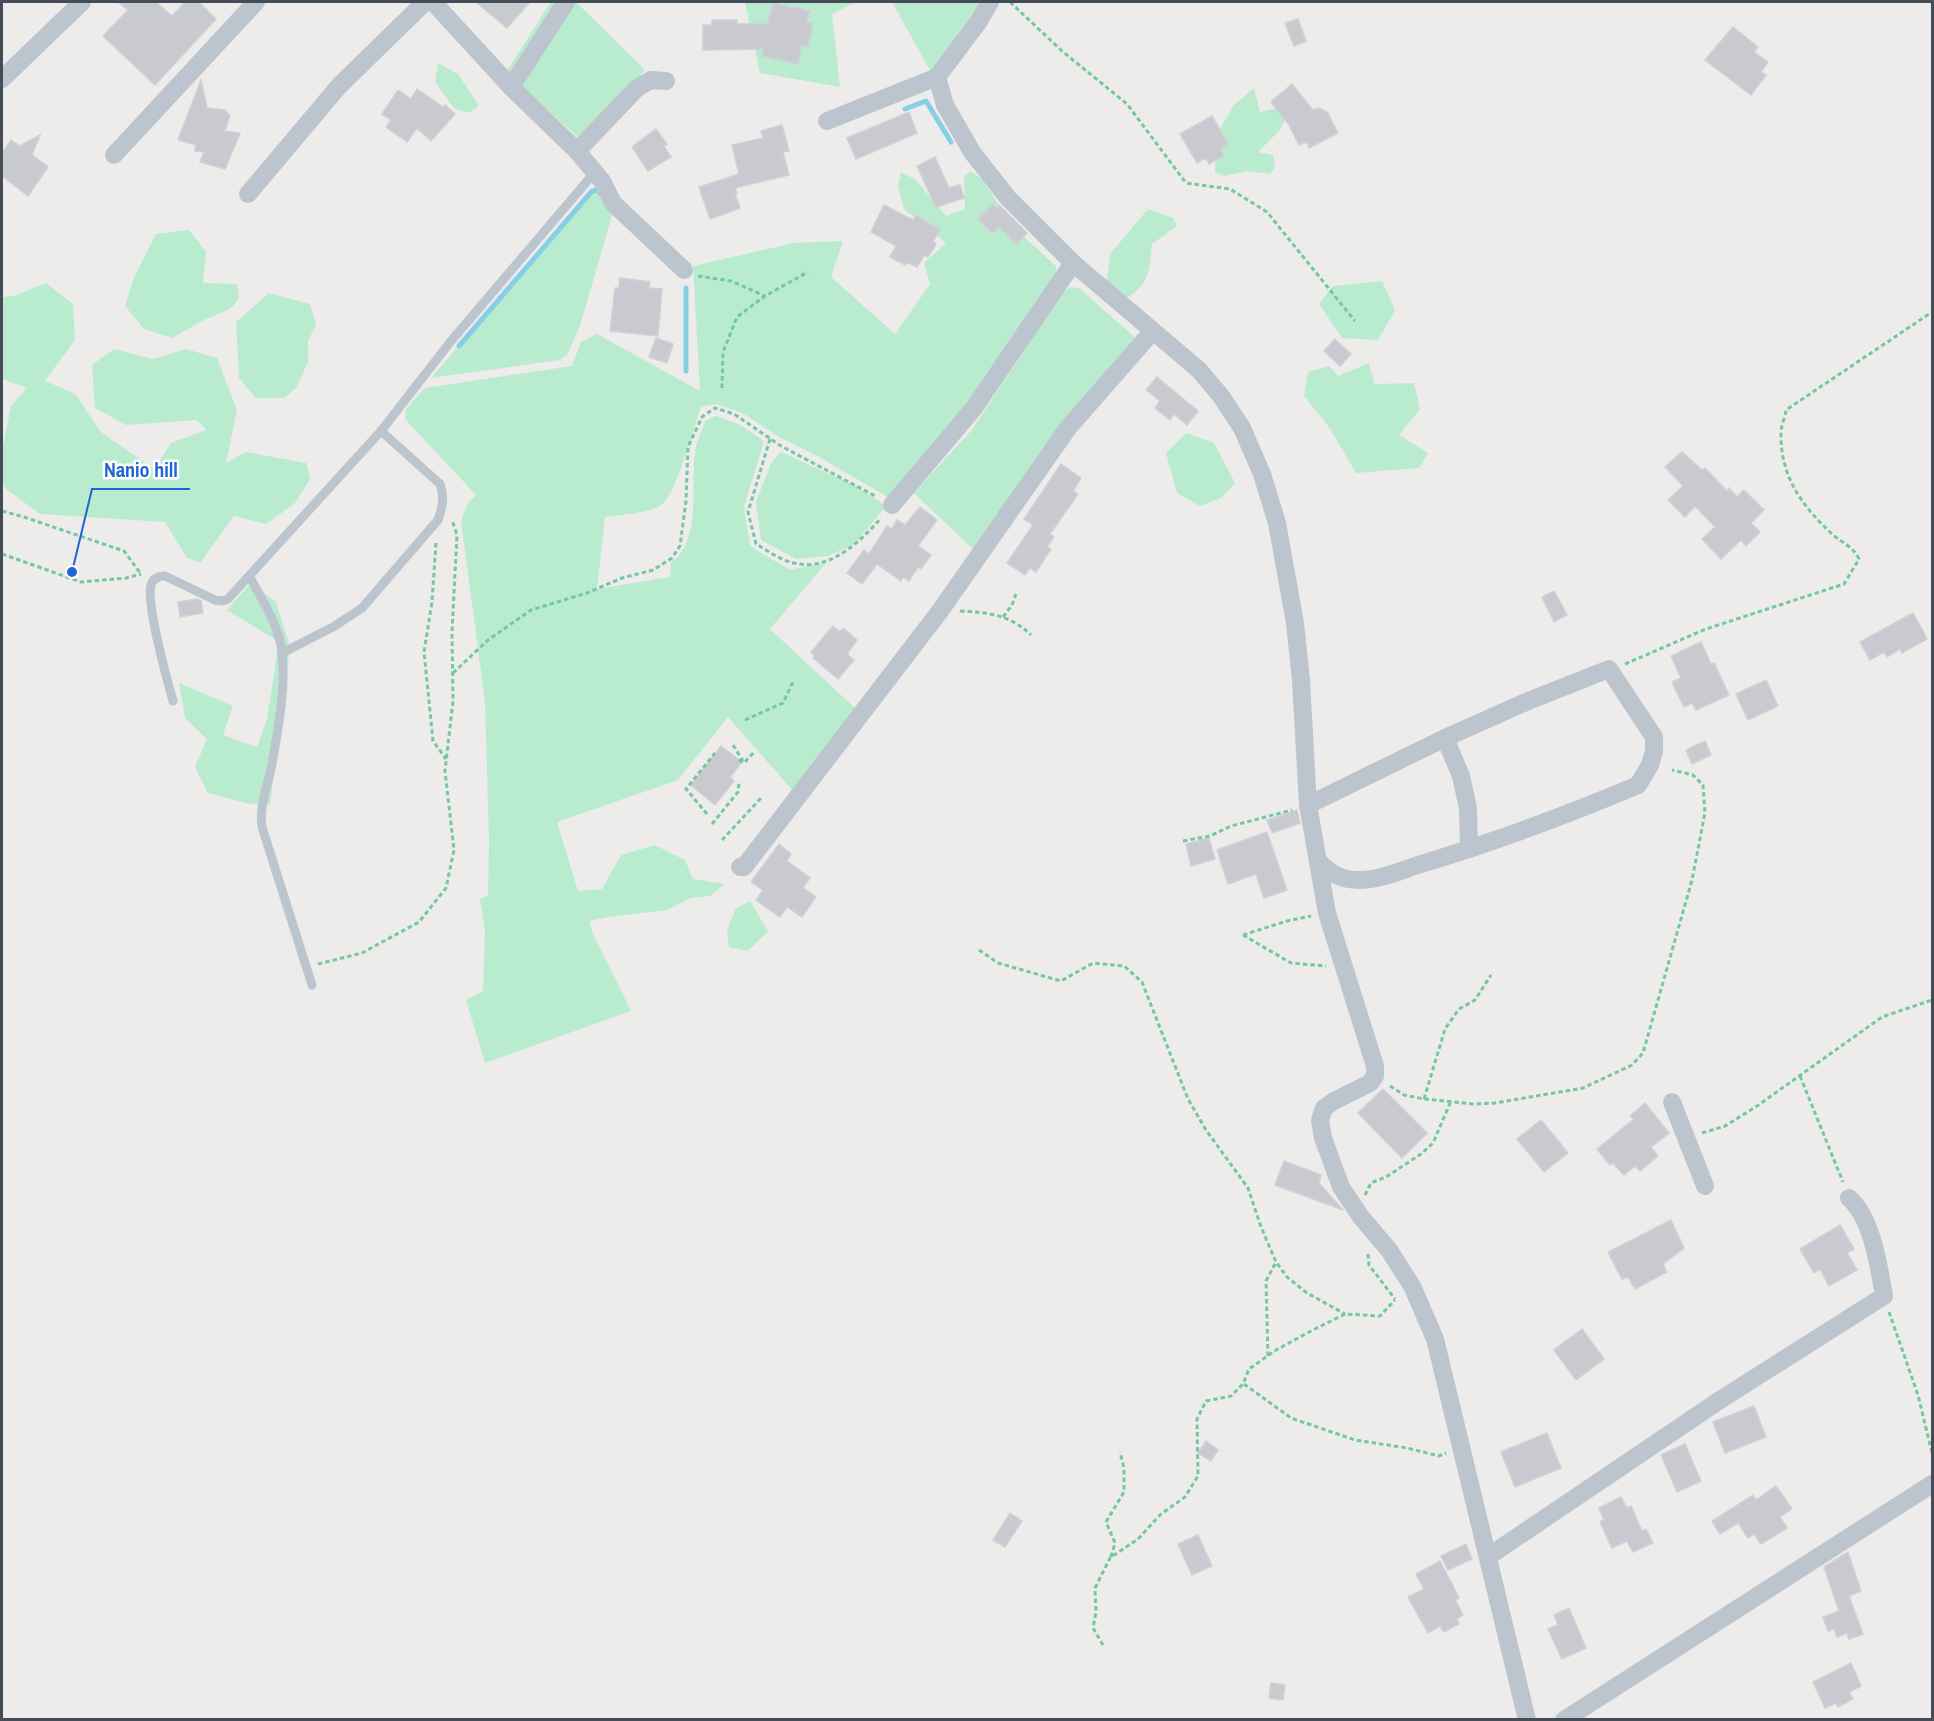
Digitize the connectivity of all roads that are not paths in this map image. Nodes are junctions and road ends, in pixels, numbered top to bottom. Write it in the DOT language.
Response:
graph roads {
  1 [pos="82,2"];
  2 [pos="256,2"];
  3 [pos="425,2"];
  4 [pos="433,2"];
  5 [pos="566,2"];
  6 [pos="990,2"];
  7 [pos="937,77"];
  8 [pos="2,79"];
  9 [pos="666,81"];
  10 [pos="511,87"];
  11 [pos="827,121"];
  12 [pos="577,151"];
  13 [pos="114,155"];
  14 [pos="595,172"];
  15 [pos="248,194"];
  16 [pos="1072,264"];
  17 [pos="684,270"];
  18 [pos="1152,332"];
  19 [pos="381,431"];
  20 [pos="892,505"];
  21 [pos="250,577"];
  22 [pos="282,653"];
  23 [pos="173,701"];
  24 [pos="1445,738"];
  25 [pos="1308,805"];
  26 [pos="1469,849"];
  27 [pos="1319,862"];
  28 [pos="740,867"];
  29 [pos="312,985"];
  30 [pos="1672,1102"];
  31 [pos="1705,1186"];
  32 [pos="1849,1198"];
  33 [pos="1932,1484"];
  34 [pos="1489,1556"];
  35 [pos="1527,1719"];
  36 [pos="1564,1719"];
  1 -- 8 [label="street"];
  2 -- 13 [label="street"];
  3 -- 15 [label="street"];
  4 -- 10 [label="street"];
  5 -- 10 [label="street"];
  6 -- 7 [label="street"];
  7 -- 11 [label="street"];
  7 -- 16 [label="street"];
  9 -- 12 [label="street"];
  10 -- 12 [label="street"];
  12 -- 14 [label="street"];
  14 -- 17 [label="street"];
  14 -- 19 [label="lane"];
  16 -- 18 [label="street"];
  16 -- 20 [label="street"];
  18 -- 25 [label="street"];
  18 -- 28 [label="street"];
  19 -- 21 [label="lane"];
  19 -- 22 [label="lane"];
  21 -- 22 [label="lane"];
  21 -- 23 [label="lane"];
  22 -- 29 [label="lane"];
  24 -- 25 [label="street"];
  24 -- 26 [label="street"];
  24 -- 26 [label="street"];
  25 -- 27 [label="street"];
  26 -- 27 [label="street"];
  27 -- 34 [label="street"];
  30 -- 31 [label="street"];
  32 -- 34 [label="street"];
  33 -- 36 [label="street"];
  34 -- 35 [label="street"];
}
